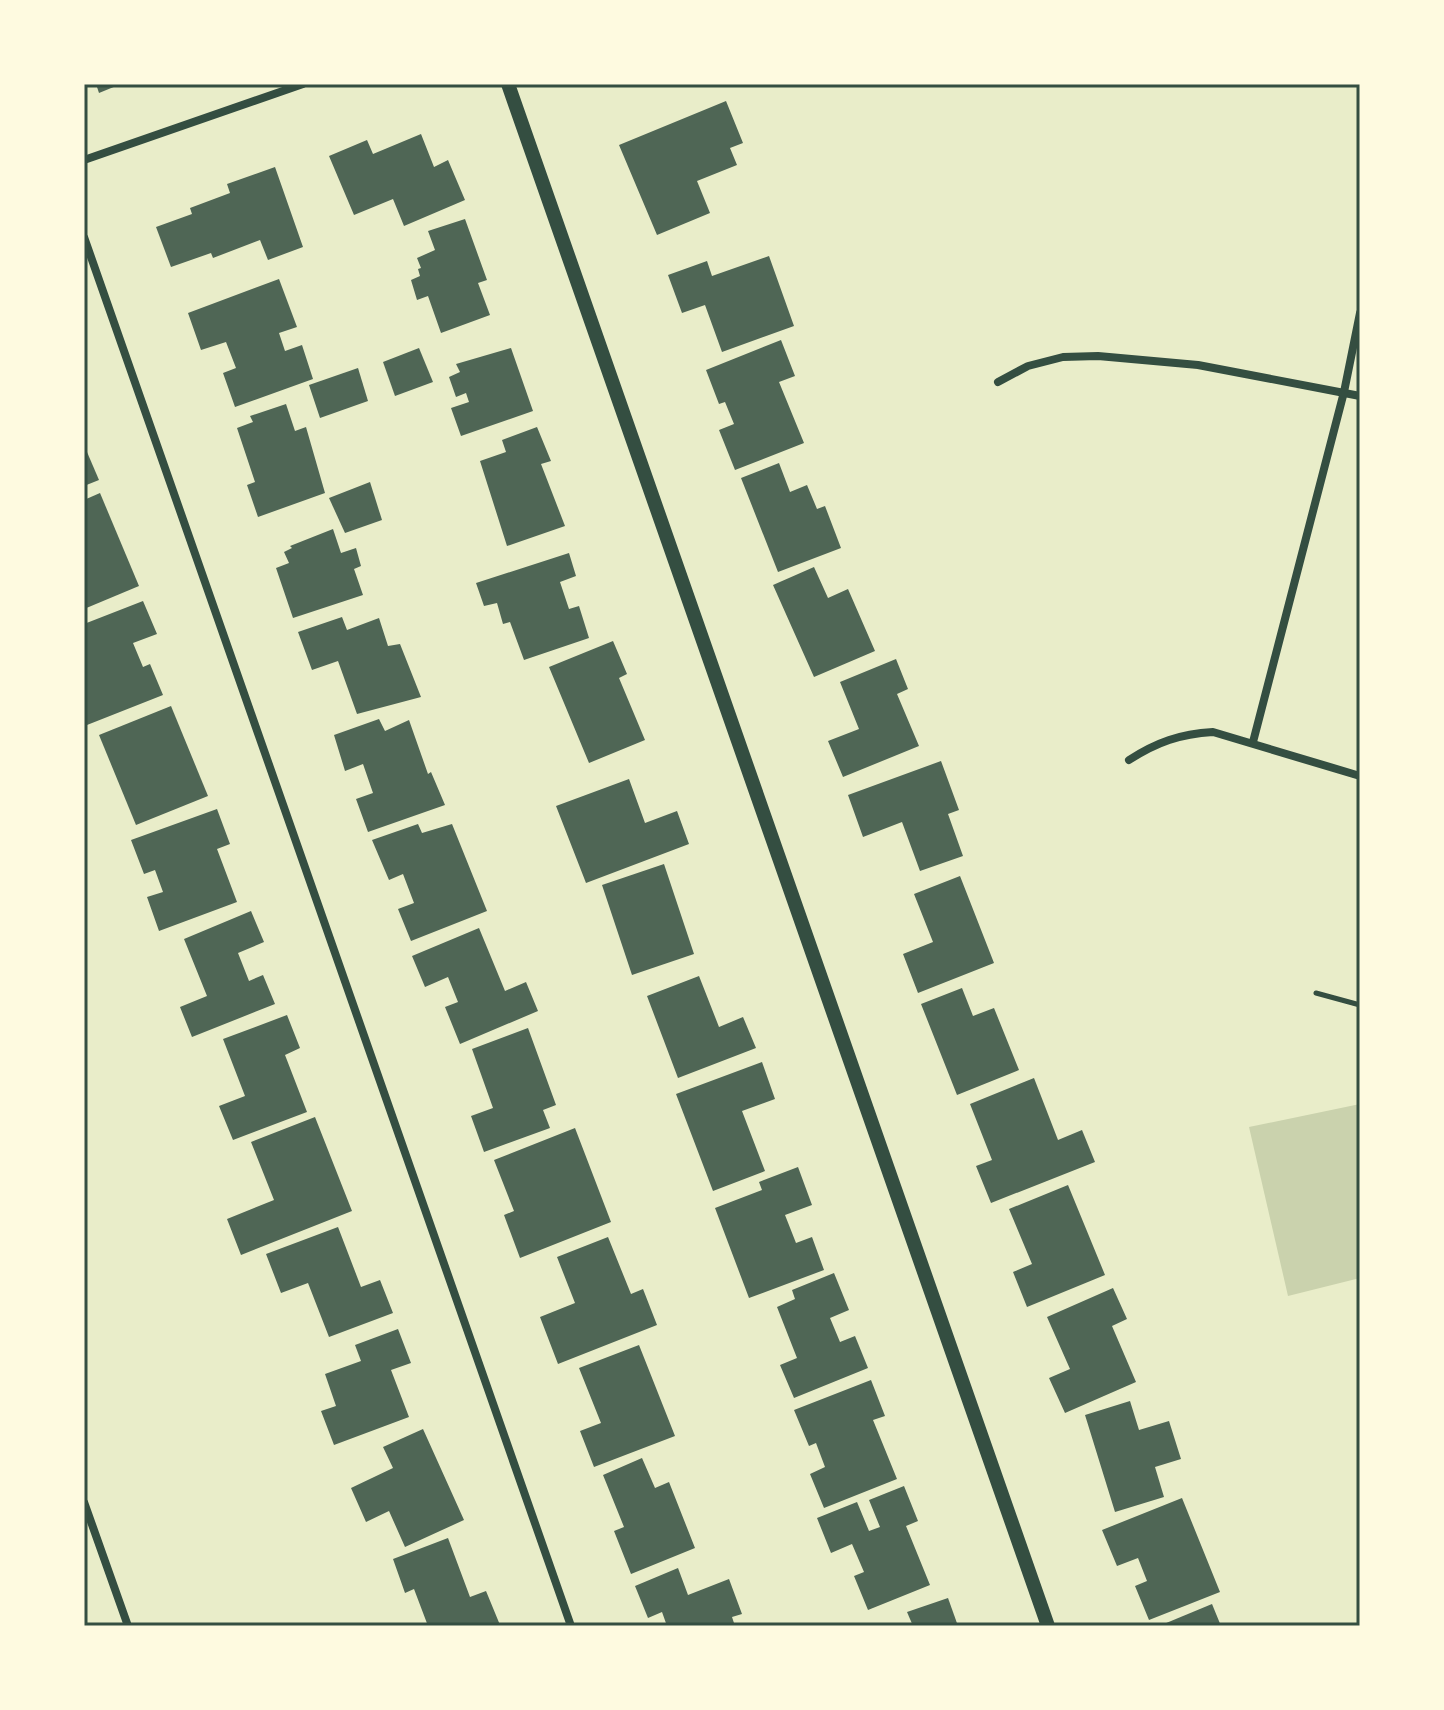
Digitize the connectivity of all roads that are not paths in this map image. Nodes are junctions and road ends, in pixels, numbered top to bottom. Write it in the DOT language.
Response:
graph roads {
  1 [pos="303,84"];
  2 [pos="508,84"];
  3 [pos="84,160"];
  4 [pos="84,237"];
  5 [pos="1360,313"];
  6 [pos="998,382"];
  7 [pos="1344,392"];
  8 [pos="1360,396"];
  9 [pos="1253,742"];
  10 [pos="1129,760"];
  11 [pos="1360,776"];
  12 [pos="84,1502"];
  13 [pos="128,1626"];
  14 [pos="571,1626"];
  15 [pos="1048,1626"];
  1 -- 3 [label="street"];
  2 -- 15 [label="street"];
  4 -- 14 [label="street"];
  5 -- 7 [label="street"];
  6 -- 7 [label="street"];
  7 -- 8 [label="street"];
  7 -- 9 [label="street"];
  9 -- 10 [label="street"];
  9 -- 11 [label="street"];
  12 -- 13 [label="street"];
}
